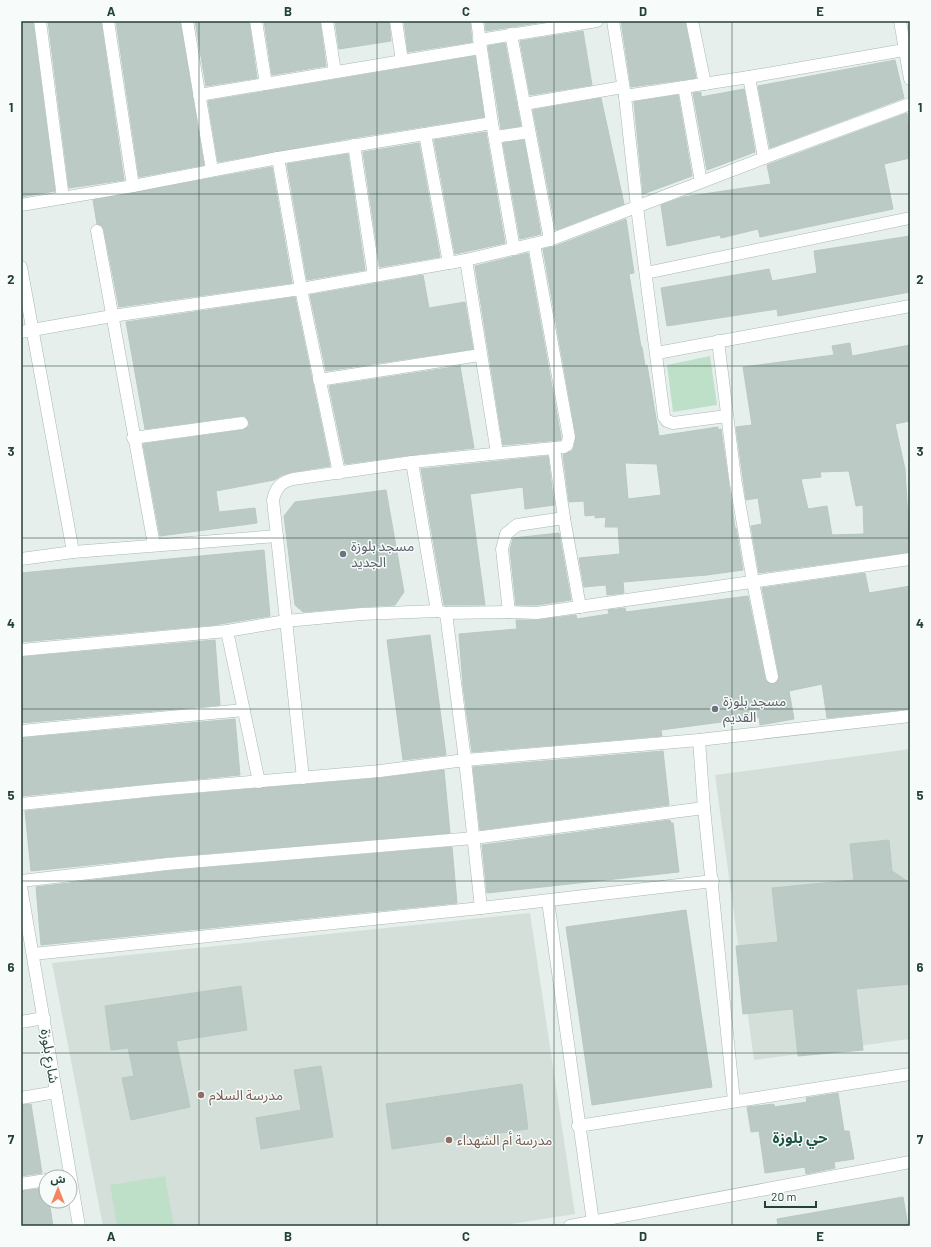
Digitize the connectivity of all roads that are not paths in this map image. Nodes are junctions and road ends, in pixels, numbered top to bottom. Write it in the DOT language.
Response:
graph roads {
  1 [pos="40,21"];
  2 [pos="108,21"];
  3 [pos="187,21"];
  4 [pos="256,21"];
  5 [pos="327,21"];
  6 [pos="396,21"];
  7 [pos="477,21"];
  8 [pos="597,21"];
  9 [pos="613,21"];
  10 [pos="692,21"];
  11 [pos="900,21"];
  12 [pos="511,34"];
  13 [pos="480,44"];
  14 [pos="904,50"];
  15 [pos="402,61"];
  16 [pos="335,72"];
  17 [pos="749,77"];
  18 [pos="910,79"];
  19 [pos="266,84"];
  20 [pos="705,84"];
  21 [pos="684,88"];
  22 [pos="624,91"];
  23 [pos="199,95"];
  24 [pos="524,104"];
  25 [pos="910,104"];
  26 [pos="492,123"];
  27 [pos="529,132"];
  28 [pos="424,134"];
  29 [pos="495,137"];
  30 [pos="354,145"];
  31 [pos="278,158"];
  32 [pos="764,158"];
  33 [pos="212,170"];
  34 [pos="701,182"];
  35 [pos="133,186"];
  36 [pos="63,198"];
  37 [pos="21,205"];
  38 [pos="637,207"];
  39 [pos="910,218"];
  40 [pos="97,231"];
  41 [pos="550,240"];
  42 [pos="534,244"];
  43 [pos="514,249"];
  44 [pos="466,260"];
  45 [pos="448,263"];
  46 [pos="21,267"];
  47 [pos="646,273"];
  48 [pos="374,276"];
  49 [pos="301,289"];
  50 [pos="910,306"];
  51 [pos="112,316"];
  52 [pos="27,331"];
  53 [pos="718,342"];
  54 [pos="657,353"];
  55 [pos="480,355"];
  56 [pos="319,380"];
  57 [pos="727,416"];
  58 [pos="242,423"];
  59 [pos="134,438"];
  60 [pos="554,448"];
  61 [pos="497,453"];
  62 [pos="412,462"];
  63 [pos="339,472"];
  64 [pos="564,518"];
  65 [pos="277,536"];
  66 [pos="154,545"];
  67 [pos="73,552"];
  68 [pos="21,559"];
  69 [pos="910,559"];
  70 [pos="753,582"];
  71 [pos="580,607"];
  72 [pos="441,612"];
  73 [pos="509,612"];
  74 [pos="286,621"];
  75 [pos="228,631"];
  76 [pos="21,650"];
  77 [pos="772,677"];
  78 [pos="244,710"];
  79 [pos="910,716"];
  80 [pos="21,731"];
  81 [pos="698,740"];
  82 [pos="465,760"];
  83 [pos="303,778"];
  84 [pos="259,782"];
  85 [pos="21,804"];
  86 [pos="704,808"];
  87 [pos="474,838"];
  88 [pos="21,881"];
  89 [pos="713,881"];
  90 [pos="21,887"];
  91 [pos="548,901"];
  92 [pos="481,908"];
  93 [pos="25,937"];
  94 [pos="33,954"];
  95 [pos="44,1018"];
  96 [pos="21,1022"];
  97 [pos="910,1074"];
  98 [pos="56,1092"];
  99 [pos="21,1098"];
  100 [pos="734,1101"];
  101 [pos="578,1126"];
  102 [pos="910,1162"];
  103 [pos="67,1169"];
  104 [pos="38,1181"];
  105 [pos="21,1184"];
  106 [pos="75,1209"];
  107 [pos="593,1222"];
  108 [pos="79,1226"];
  109 [pos="570,1226"];
  1 -- 36 [label="street"];
  2 -- 35 [label="street"];
  3 -- 23 [label="street"];
  4 -- 19 [label="street"];
  5 -- 16 [label="street"];
  6 -- 15 [label="street"];
  7 -- 13 [label="street"];
  8 -- 12 [label="street"];
  9 -- 22 [label="street"];
  10 -- 20 [label="street"];
  11 -- 14 [label="street"];
  12 -- 13 [label="street"];
  12 -- 24 [label="street"];
  13 -- 15 [label="street"];
  13 -- 26 [label="street"];
  14 -- 17 [label="street"];
  14 -- 18 [label="street"];
  15 -- 16 [label="street"];
  16 -- 19 [label="street"];
  17 -- 20 [label="street"];
  17 -- 32 [label="street"];
  19 -- 23 [label="street"];
  20 -- 21 [label="street"];
  21 -- 22 [label="street"];
  21 -- 34 [label="street"];
  22 -- 24 [label="street"];
  22 -- 38 [label="street"];
  23 -- 33 [label="street"];
  24 -- 27 [label="street"];
  25 -- 32 [label="street"];
  26 -- 28 [label="street"];
  26 -- 29 [label="street"];
  27 -- 29 [label="street"];
  27 -- 41 [label="street"];
  28 -- 30 [label="street"];
  28 -- 45 [label="street"];
  29 -- 43 [label="street"];
  30 -- 31 [label="street"];
  30 -- 48 [label="street"];
  31 -- 33 [label="street"];
  31 -- 49 [label="street"];
  32 -- 34 [label="street"];
  33 -- 35 [label="street"];
  34 -- 38 [label="street"];
  35 -- 36 [label="street"];
  36 -- 37 [label="street"];
  38 -- 41 [label="street"];
  38 -- 47 [label="street"];
  39 -- 47 [label="street"];
  40 -- 51 [label="street"];
  41 -- 42 [label="street"];
  42 -- 43 [label="street"];
  42 -- 60 [label="street"];
  43 -- 44 [label="street"];
  44 -- 45 [label="street"];
  44 -- 55 [label="street"];
  45 -- 48 [label="street"];
  46 -- 52 [label="street"];
  47 -- 54 [label="street"];
  48 -- 49 [label="street"];
  49 -- 51 [label="street"];
  49 -- 56 [label="street"];
  50 -- 53 [label="street"];
  51 -- 52 [label="street"];
  51 -- 59 [label="street"];
  52 -- 67 [label="street"];
  53 -- 54 [label="street"];
  53 -- 57 [label="street"];
  54 -- 57 [label="street"];
  55 -- 56 [label="street"];
  55 -- 61 [label="street"];
  56 -- 63 [label="street"];
  57 -- 70 [label="street"];
  58 -- 59 [label="street"];
  59 -- 66 [label="street"];
  60 -- 61 [label="street"];
  60 -- 64 [label="street"];
  61 -- 62 [label="street"];
  62 -- 63 [label="street"];
  62 -- 72 [label="street"];
  63 -- 65 [label="street"];
  64 -- 71 [label="street"];
  64 -- 73 [label="street"];
  65 -- 66 [label="street"];
  65 -- 74 [label="street"];
  66 -- 67 [label="street"];
  67 -- 68 [label="street"];
  69 -- 70 [label="street"];
  70 -- 71 [label="street"];
  70 -- 77 [label="street"];
  71 -- 73 [label="street"];
  72 -- 73 [label="street"];
  72 -- 74 [label="street"];
  72 -- 82 [label="street"];
  74 -- 75 [label="street"];
  74 -- 83 [label="street"];
  75 -- 76 [label="street"];
  75 -- 78 [label="street"];
  78 -- 80 [label="street"];
  78 -- 84 [label="street"];
  79 -- 81 [label="street"];
  81 -- 82 [label="street"];
  81 -- 86 [label="street"];
  82 -- 83 [label="street"];
  82 -- 87 [label="street"];
  83 -- 84 [label="street"];
  84 -- 85 [label="street"];
  86 -- 87 [label="street"];
  86 -- 89 [label="street"];
  87 -- 88 [label="street"];
  87 -- 92 [label="street"];
  89 -- 91 [label="street"];
  89 -- 100 [label="street"];
  90 -- 93 [label="street, شارع بلوزة"];
  91 -- 92 [label="street"];
  91 -- 101 [label="street"];
  92 -- 94 [label="street"];
  93 -- 94 [label="street, شارع بلوزة"];
  94 -- 95 [label="street, شارع بلوزة"];
  95 -- 96 [label="street"];
  95 -- 98 [label="street, شارع بلوزة"];
  97 -- 100 [label="street"];
  98 -- 99 [label="street"];
  98 -- 103 [label="street, شارع بلوزة"];
  100 -- 101 [label="street"];
  101 -- 107 [label="street"];
  102 -- 107 [label="street"];
  104 -- 105 [label="street"];
  106 -- 108 [label="street, شارع بلوزة"];
  107 -- 109 [label="street"];
}
